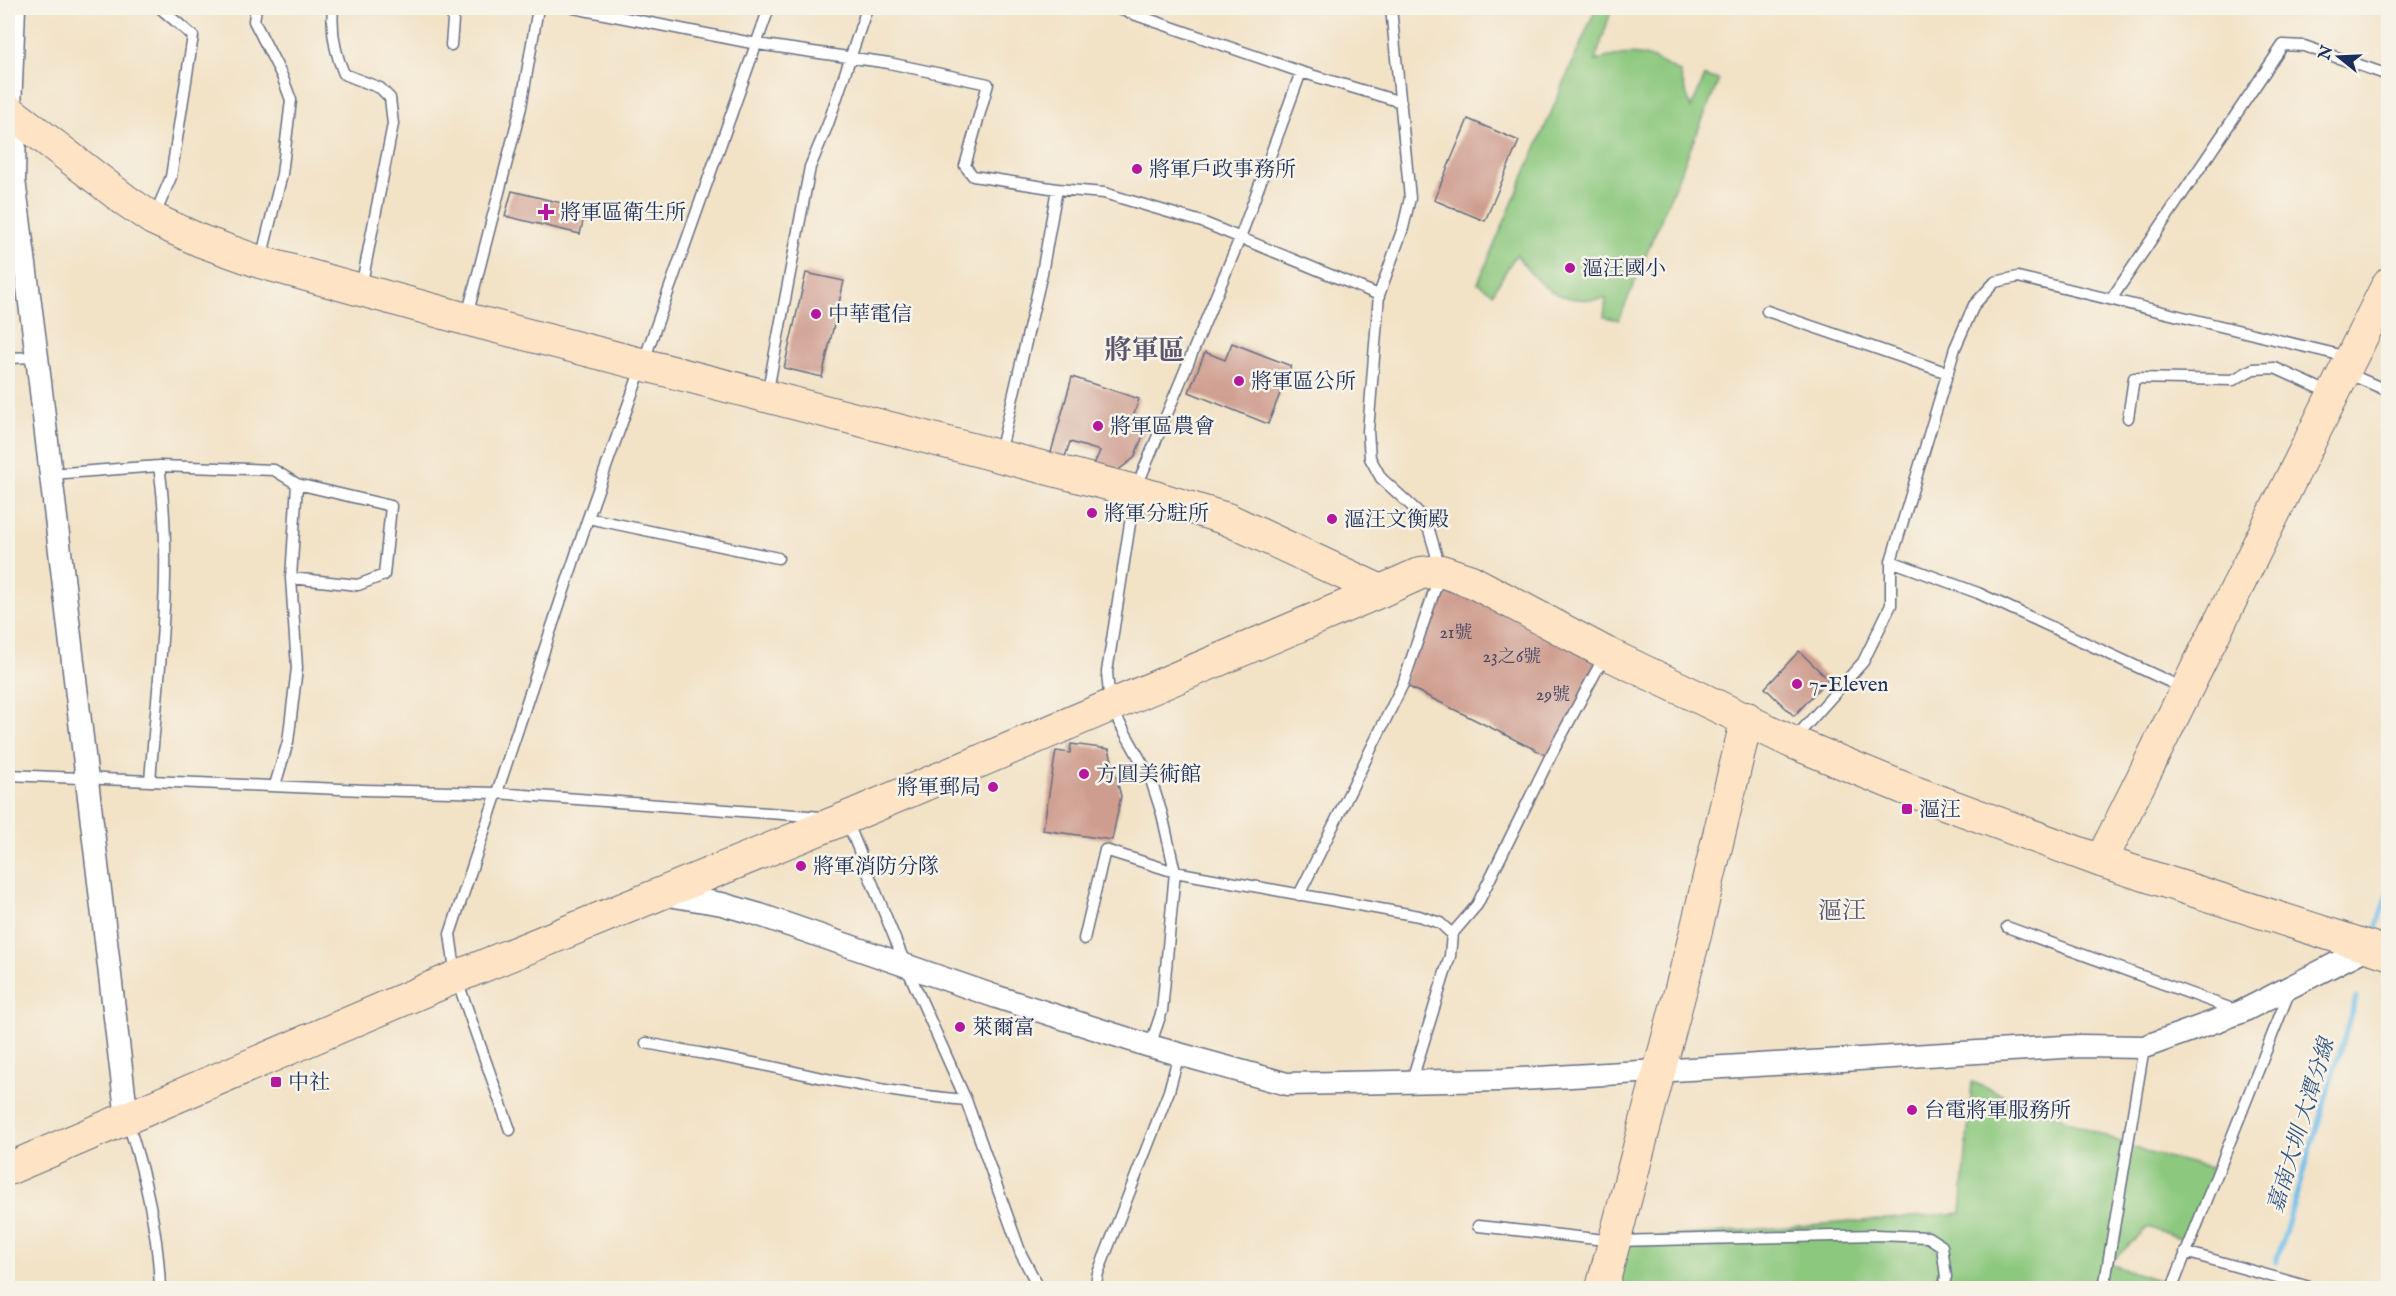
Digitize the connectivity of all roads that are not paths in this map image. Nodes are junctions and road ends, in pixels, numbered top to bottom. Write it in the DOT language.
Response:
graph roads {
  1 [pos="20,8"];
  2 [pos="160,8"];
  3 [pos="256,8"];
  4 [pos="333,8"];
  5 [pos="454,8"];
  6 [pos="538,8"];
  7 [pos="574,8"];
  8 [pos="770,8"];
  9 [pos="867,8"];
  10 [pos="1116,8"];
  11 [pos="1391,8"];
  12 [pos="757,44"];
  13 [pos="452,45"];
  14 [pos="851,59"];
  15 [pos="1301,72"];
  16 [pos="2388,75"];
  17 [pos="1401,102"];
  18 [pos="11,113"];
  19 [pos="1057,189"];
  20 [pos="153,219"];
  21 [pos="1240,238"];
  22 [pos="260,262"];
  23 [pos="2388,284"];
  24 [pos="361,291"];
  25 [pos="1379,295"];
  26 [pos="2112,298"];
  27 [pos="1767,310"];
  28 [pos="466,319"];
  29 [pos="37,357"];
  30 [pos="8,358"];
  31 [pos="645,364"];
  32 [pos="1948,373"];
  33 [pos="2343,375"];
  34 [pos="2388,392"];
  35 [pos="766,397"];
  36 [pos="2128,418"];
  37 [pos="999,456"];
  38 [pos="159,466"];
  39 [pos="51,474"];
  40 [pos="297,484"];
  41 [pos="1135,491"];
  42 [pos="588,518"];
  43 [pos="778,558"];
  44 [pos="1891,561"];
  45 [pos="1441,571"];
  46 [pos="291,578"];
  47 [pos="1381,591"];
  48 [pos="1606,652"];
  49 [pos="2185,689"];
  50 [pos="1110,706"];
  51 [pos="1747,718"];
  52 [pos="1792,742"];
  53 [pos="8,775"];
  54 [pos="87,777"];
  55 [pos="150,781"];
  56 [pos="275,786"];
  57 [pos="496,793"];
  58 [pos="846,818"];
  59 [pos="2101,861"];
  60 [pos="1175,872"];
  61 [pos="662,894"];
  62 [pos="1299,895"];
  63 [pos="2007,927"];
  64 [pos="1452,934"];
  65 [pos="1084,939"];
  66 [pos="2378,950"];
  67 [pos="906,966"];
  68 [pos="456,977"];
  69 [pos="2291,989"];
  70 [pos="2241,1012"];
  71 [pos="646,1043"];
  72 [pos="1150,1046"];
  73 [pos="2144,1047"];
  74 [pos="1179,1054"];
  75 [pos="1659,1070"];
  76 [pos="1410,1084"];
  77 [pos="966,1100"];
  78 [pos="127,1119"];
  79 [pos="510,1130"];
  80 [pos="8,1169"];
  81 [pos="1478,1226"];
  82 [pos="1614,1240"];
  83 [pos="2185,1252"];
  84 [pos="160,1288"];
  85 [pos="1036,1288"];
  86 [pos="1095,1288"];
  87 [pos="1602,1288"];
  88 [pos="1943,1288"];
  89 [pos="2104,1288"];
  90 [pos="2172,1288"];
  91 [pos="2313,1288"];
  1 -- 18 [label="lane"];
  2 -- 20 [label="lane"];
  3 -- 22 [label="lane"];
  4 -- 24 [label="lane"];
  5 -- 13 [label="lane"];
  6 -- 28 [label="lane"];
  7 -- 12 [label="lane"];
  8 -- 12 [label="lane"];
  9 -- 14 [label="lane"];
  10 -- 15 [label="lane"];
  11 -- 17 [label="lane"];
  12 -- 14 [label="lane"];
  12 -- 31 [label="lane"];
  14 -- 19 [label="lane"];
  14 -- 35 [label="lane"];
  15 -- 17 [label="lane"];
  15 -- 21 [label="lane"];
  16 -- 26 [label="lane"];
  17 -- 25 [label="lane"];
  18 -- 20 [label="street"];
  18 -- 29 [label="street"];
  19 -- 21 [label="lane"];
  19 -- 37 [label="lane"];
  20 -- 22 [label="street"];
  21 -- 25 [label="lane"];
  21 -- 41 [label="lane"];
  22 -- 24 [label="street"];
  23 -- 33 [label="street"];
  24 -- 28 [label="street"];
  25 -- 45 [label="lane"];
  26 -- 32 [label="lane"];
  26 -- 33 [label="lane"];
  27 -- 32 [label="lane"];
  28 -- 31 [label="street"];
  29 -- 30 [label="lane"];
  29 -- 39 [label="street"];
  31 -- 35 [label="street"];
  31 -- 42 [label="lane"];
  32 -- 44 [label="lane"];
  33 -- 34 [label="lane"];
  33 -- 36 [label="lane"];
  33 -- 49 [label="street"];
  35 -- 37 [label="street"];
  37 -- 41 [label="street"];
  38 -- 39 [label="lane"];
  38 -- 40 [label="lane"];
  38 -- 55 [label="lane"];
  39 -- 54 [label="street"];
  40 -- 46 [label="lane"];
  40 -- 46 [label="lane"];
  41 -- 47 [label="street"];
  41 -- 50 [label="lane"];
  42 -- 43 [label="lane"];
  42 -- 57 [label="lane"];
  44 -- 49 [label="lane"];
  44 -- 52 [label="lane"];
  45 -- 47 [label="street"];
  45 -- 48 [label="street"];
  45 -- 62 [label="lane"];
  46 -- 56 [label="lane"];
  47 -- 50 [label="street"];
  48 -- 51 [label="street"];
  48 -- 64 [label="lane"];
  49 -- 59 [label="street"];
  50 -- 58 [label="street"];
  50 -- 60 [label="lane"];
  51 -- 52 [label="street"];
  51 -- 75 [label="street"];
  52 -- 59 [label="street"];
  53 -- 54 [label="lane"];
  54 -- 55 [label="lane"];
  54 -- 78 [label="street"];
  55 -- 56 [label="lane"];
  56 -- 57 [label="lane"];
  57 -- 58 [label="lane"];
  57 -- 68 [label="lane"];
  58 -- 61 [label="street"];
  58 -- 67 [label="lane"];
  59 -- 66 [label="street"];
  60 -- 62 [label="lane"];
  60 -- 65 [label="lane"];
  60 -- 72 [label="lane"];
  61 -- 67 [label="street"];
  61 -- 68 [label="street"];
  62 -- 64 [label="lane"];
  63 -- 70 [label="lane"];
  64 -- 76 [label="lane"];
  66 -- 69 [label="street"];
  67 -- 72 [label="street"];
  67 -- 77 [label="lane"];
  68 -- 78 [label="street"];
  68 -- 79 [label="lane"];
  69 -- 70 [label="street"];
  69 -- 83 [label="lane"];
  70 -- 73 [label="street"];
  71 -- 77 [label="lane"];
  72 -- 74 [label="street"];
  73 -- 75 [label="street"];
  73 -- 89 [label="lane"];
  74 -- 76 [label="street"];
  74 -- 86 [label="lane"];
  75 -- 76 [label="street"];
  75 -- 82 [label="street"];
  77 -- 85 [label="lane"];
  78 -- 80 [label="street"];
  78 -- 84 [label="lane"];
  81 -- 82 [label="lane"];
  82 -- 87 [label="street"];
  82 -- 88 [label="lane"];
  83 -- 90 [label="lane"];
  83 -- 91 [label="lane"];
}
